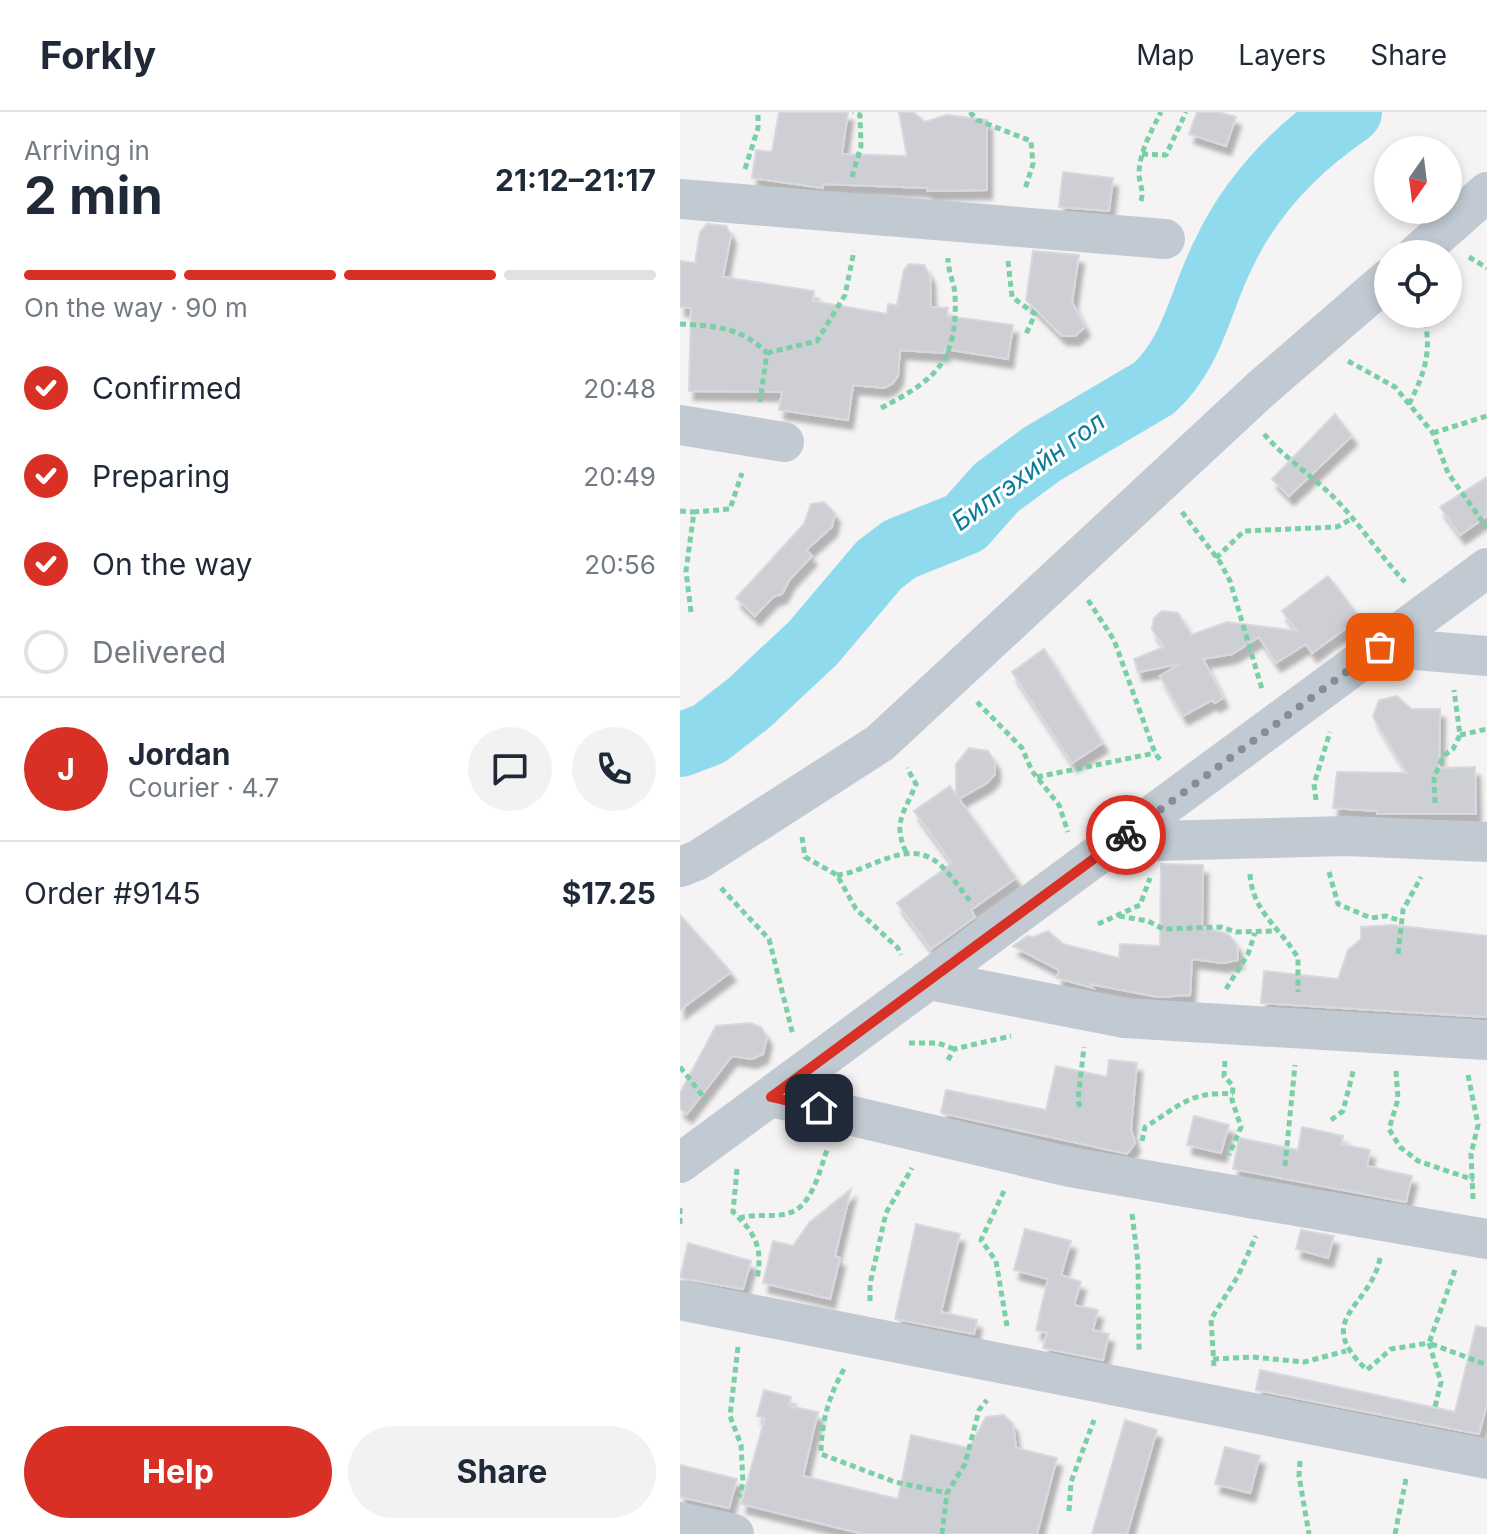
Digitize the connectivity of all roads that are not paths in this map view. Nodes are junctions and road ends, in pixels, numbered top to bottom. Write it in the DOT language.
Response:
graph roads {
  1 [pos="1487,192"];
  2 [pos="680,199"];
  3 [pos="1165,239"];
  4 [pos="1433,240"];
  5 [pos="1374,291"];
  6 [pos="680,425"];
  7 [pos="765,439"];
  8 [pos="1487,568"];
  9 [pos="1380,647"];
  10 [pos="1470,655"];
  11 [pos="1133,842"];
  12 [pos="1487,842"];
  13 [pos="689,863"];
  14 [pos="925,984"];
  15 [pos="1476,1039"];
  16 [pos="771,1097"];
  17 [pos="680,1163"];
  18 [pos="1475,1237"];
  19 [pos="680,1300"];
  20 [pos="1487,1459"];
  21 [pos="737,1518"];
  22 [pos="680,1522"];
  1 -- 4 [label="street"];
  2 -- 3 [label="street"];
  5 -- 13 [label="street"];
  6 -- 7 [label="street"];
  8 -- 9 [label="street"];
  9 -- 10 [label="street"];
  9 -- 11 [label="street"];
  11 -- 12 [label="street"];
  11 -- 14 [label="street"];
  14 -- 15 [label="street"];
  14 -- 16 [label="street"];
  16 -- 17 [label="street"];
  16 -- 18 [label="street"];
  19 -- 20 [label="street"];
  21 -- 22 [label="street"];
}
